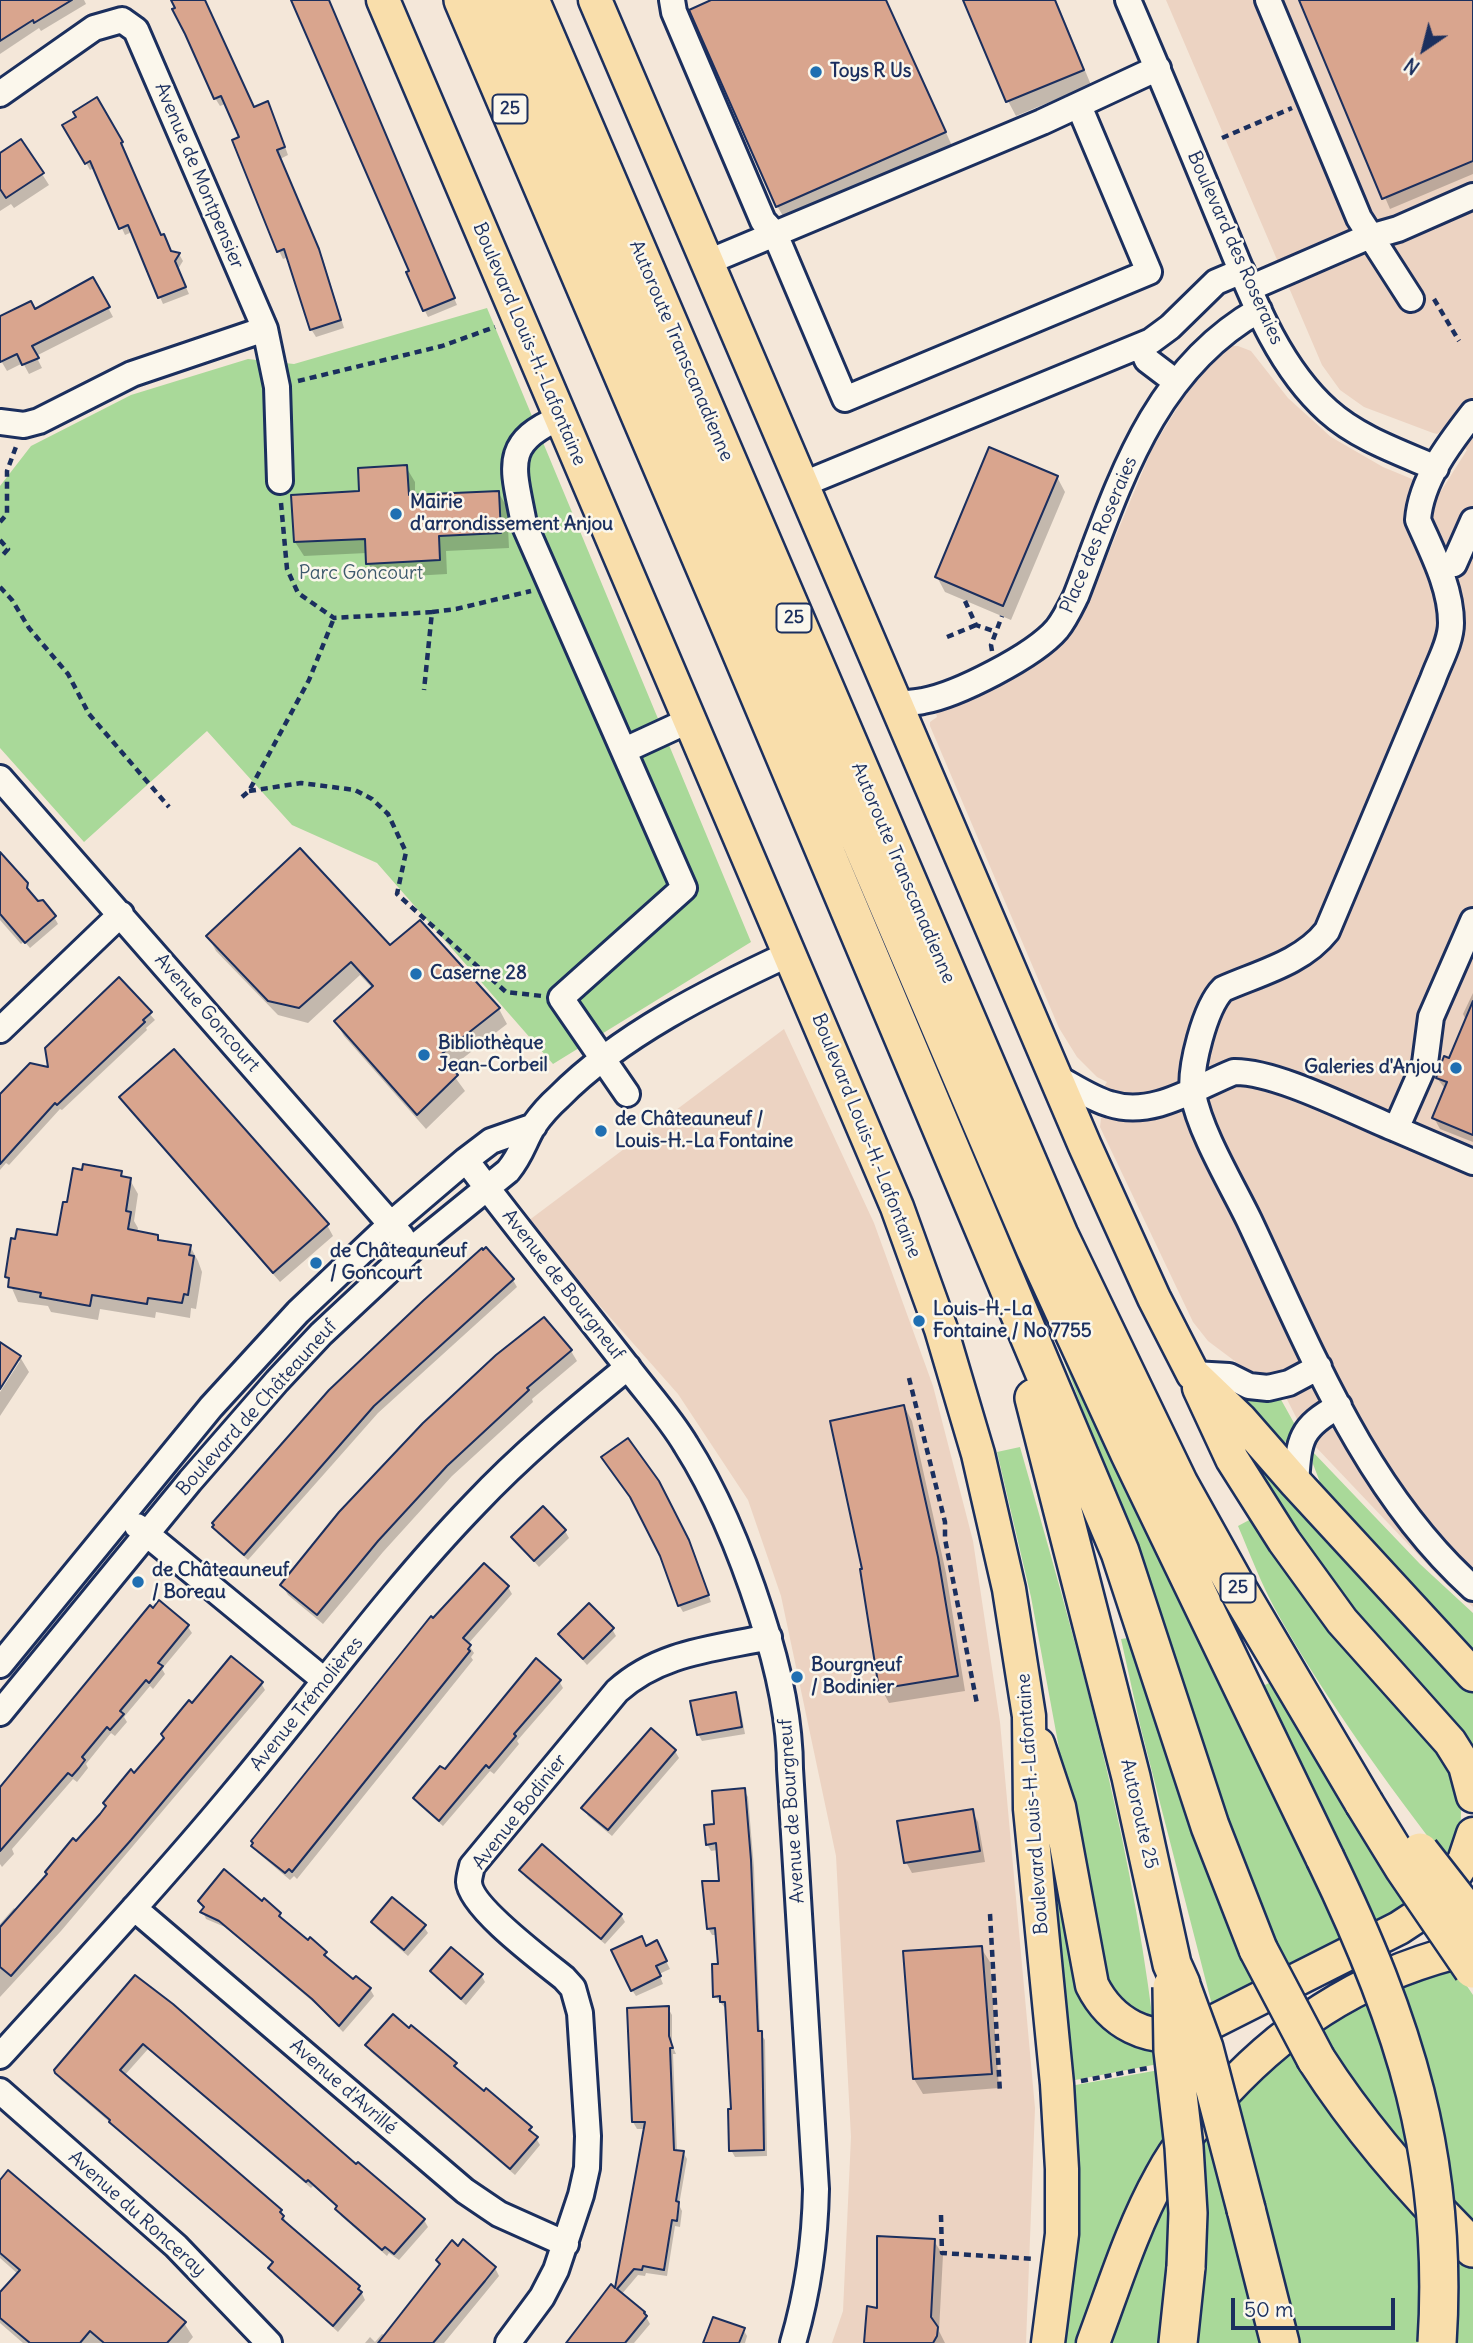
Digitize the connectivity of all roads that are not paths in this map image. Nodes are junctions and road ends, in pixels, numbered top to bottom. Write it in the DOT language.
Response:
graph roads {
  1 [pos="383,0"];
  2 [pos="463,0"];
  3 [pos="501,0"];
  4 [pos="530,0"];
  5 [pos="595,0"];
  6 [pos="672,0"];
  7 [pos="1128,0"];
  8 [pos="1268,0"];
  9 [pos="1158,68"];
  10 [pos="0,94"];
  11 [pos="1079,106"];
  12 [pos="1473,196"];
  13 [pos="775,234"];
  14 [pos="1372,237"];
  15 [pos="708,262"];
  16 [pos="1250,289"];
  17 [pos="1423,299"];
  18 [pos="265,329"];
  19 [pos="1142,346"];
  20 [pos="1176,382"];
  21 [pos="1473,413"];
  22 [pos="560,418"];
  23 [pos="12,424"];
  24 [pos="1436,468"];
  25 [pos="279,481"];
  26 [pos="801,485"];
  27 [pos="1473,521"];
  28 [pos="1454,565"];
  29 [pos="895,704"];
  30 [pos="690,720"];
  31 [pos="625,750"];
  32 [pos="0,778"];
  33 [pos="121,914"];
  34 [pos="1473,921"];
  35 [pos="789,954"];
  36 [pos="0,1030"];
  37 [pos="603,1059"];
  38 [pos="1056,1077"];
  39 [pos="1193,1091"];
  40 [pos="627,1094"];
  41 [pos="534,1126"];
  42 [pos="1396,1129"];
  43 [pos="466,1160"];
  44 [pos="1473,1163"];
  45 [pos="487,1189"];
  46 [pos="391,1224"];
  47 [pos="412,1248"];
  48 [pos="1005,1282"];
  49 [pos="628,1367"];
  50 [pos="1319,1367"];
  51 [pos="1193,1374"];
  52 [pos="1339,1406"];
  53 [pos="1296,1483"];
  54 [pos="122,1515"];
  55 [pos="148,1534"];
  56 [pos="1473,1588"];
  57 [pos="769,1637"];
  58 [pos="0,1665"];
  59 [pos="1473,1675"];
  60 [pos="324,1680"];
  61 [pos="0,1713"];
  62 [pos="1029,1716"];
  63 [pos="1473,1796"];
  64 [pos="1370,1800"];
  65 [pos="1473,1833"];
  66 [pos="1473,1885"];
  67 [pos="1437,1903"];
  68 [pos="134,1908"];
  69 [pos="1473,1920"];
  70 [pos="1473,1948"];
  71 [pos="1473,1969"];
  72 [pos="1175,1978"];
  73 [pos="0,2056"];
  74 [pos="0,2091"];
  75 [pos="566,2244"];
  76 [pos="1473,2248"];
  77 [pos="269,2343"];
  78 [pos="508,2343"];
  79 [pos="793,2343"];
  80 [pos="1048,2343"];
  81 [pos="1093,2343"];
  82 [pos="1178,2343"];
  83 [pos="1280,2343"];
  84 [pos="1437,2343"];
  1 -- 22 [label="main road, Boulevard Louis-H.-Lafontaine"];
  2 -- 48 [label="highway, 25"];
  3 -- 84 [label="highway, bridge"];
  4 -- 64 [label="highway, Autoroute Transcanadienne / 25"];
  5 -- 15 [label="main road"];
  6 -- 13 [label="street"];
  7 -- 9 [label="street, Boulevard des Roseraies"];
  8 -- 14 [label="street"];
  9 -- 11 [label="street"];
  9 -- 16 [label="street, Boulevard des Roseraies"];
  10 -- 18 [label="street, Avenue de Montpensier"];
  11 -- 13 [label="street"];
  11 -- 13 [label="street"];
  12 -- 14 [label="street"];
  13 -- 15 [label="street"];
  14 -- 16 [label="street"];
  14 -- 17 [label="street"];
  15 -- 26 [label="main road"];
  16 -- 19 [label="street"];
  16 -- 20 [label="street, Place des Roseraies"];
  16 -- 24 [label="street, Boulevard des Roseraies"];
  18 -- 23 [label="street"];
  18 -- 25 [label="street, Avenue de Montpensier"];
  19 -- 20 [label="street"];
  19 -- 26 [label="street"];
  20 -- 29 [label="street, Place des Roseraies"];
  21 -- 24 [label="street"];
  22 -- 30 [label="main road, Boulevard Louis-H.-Lafontaine"];
  22 -- 31 [label="street"];
  24 -- 28 [label="street"];
  26 -- 29 [label="main road"];
  27 -- 28 [label="street"];
  28 -- 39 [label="street"];
  29 -- 38 [label="main road"];
  30 -- 31 [label="street"];
  30 -- 35 [label="main road, Boulevard Louis-H.-Lafontaine"];
  31 -- 37 [label="street"];
  32 -- 33 [label="street, Avenue Goncourt"];
  33 -- 36 [label="street"];
  33 -- 46 [label="street, Avenue Goncourt"];
  34 -- 42 [label="street"];
  35 -- 37 [label="street, Boulevard de Châteauneuf"];
  35 -- 62 [label="main road, Boulevard Louis-H.-Lafontaine"];
  37 -- 40 [label="street"];
  37 -- 41 [label="street, Boulevard de Châteauneuf"];
  38 -- 39 [label="street"];
  38 -- 51 [label="main road"];
  39 -- 42 [label="street"];
  39 -- 50 [label="street"];
  41 -- 43 [label="street, Boulevard de Châteauneuf"];
  41 -- 45 [label="street, Boulevard de Châteauneuf"];
  42 -- 44 [label="street"];
  43 -- 45 [label="street, Avenue de Bourgneuf"];
  43 -- 46 [label="street, Boulevard de Châteauneuf"];
  45 -- 47 [label="street, Boulevard de Châteauneuf"];
  45 -- 49 [label="street, Avenue de Bourgneuf"];
  46 -- 47 [label="street, Avenue Goncourt"];
  46 -- 54 [label="street, Boulevard de Châteauneuf"];
  47 -- 55 [label="street, Boulevard de Châteauneuf"];
  48 -- 72 [label="highway, Autoroute 25 / 25"];
  48 -- 76 [label="highway, bridge"];
  49 -- 57 [label="street, Avenue de Bourgneuf"];
  49 -- 60 [label="street, Avenue Trémolières"];
  50 -- 51 [label="street"];
  50 -- 52 [label="street"];
  51 -- 53 [label="main road"];
  51 -- 63 [label="main road"];
  52 -- 53 [label="street"];
  52 -- 56 [label="street"];
  53 -- 59 [label="main road"];
  54 -- 55 [label="street"];
  54 -- 58 [label="street, Boulevard de Châteauneuf"];
  55 -- 60 [label="street"];
  55 -- 61 [label="street, Boulevard de Châteauneuf"];
  57 -- 75 [label="street, Avenue Bodinier"];
  57 -- 79 [label="street, Avenue de Bourgneuf"];
  60 -- 68 [label="street, Avenue Trémolières"];
  62 -- 67 [label="main road"];
  62 -- 80 [label="main road, Boulevard Louis-H.-Lafontaine"];
  64 -- 69 [label="highway, bridge"];
  64 -- 71 [label="highway, bridge"];
  65 -- 67 [label="main road"];
  66 -- 67 [label="street"];
  68 -- 73 [label="street, Avenue Trémolières"];
  68 -- 75 [label="street, Avenue d'Avrillé"];
  70 -- 81 [label="main road"];
  72 -- 82 [label="highway, bridge"];
  72 -- 83 [label="highway, Autoroute 25 / 25, bridge"];
  74 -- 77 [label="street, Avenue du Ronceray"];
  75 -- 78 [label="street, Avenue Bodinier"];
}
